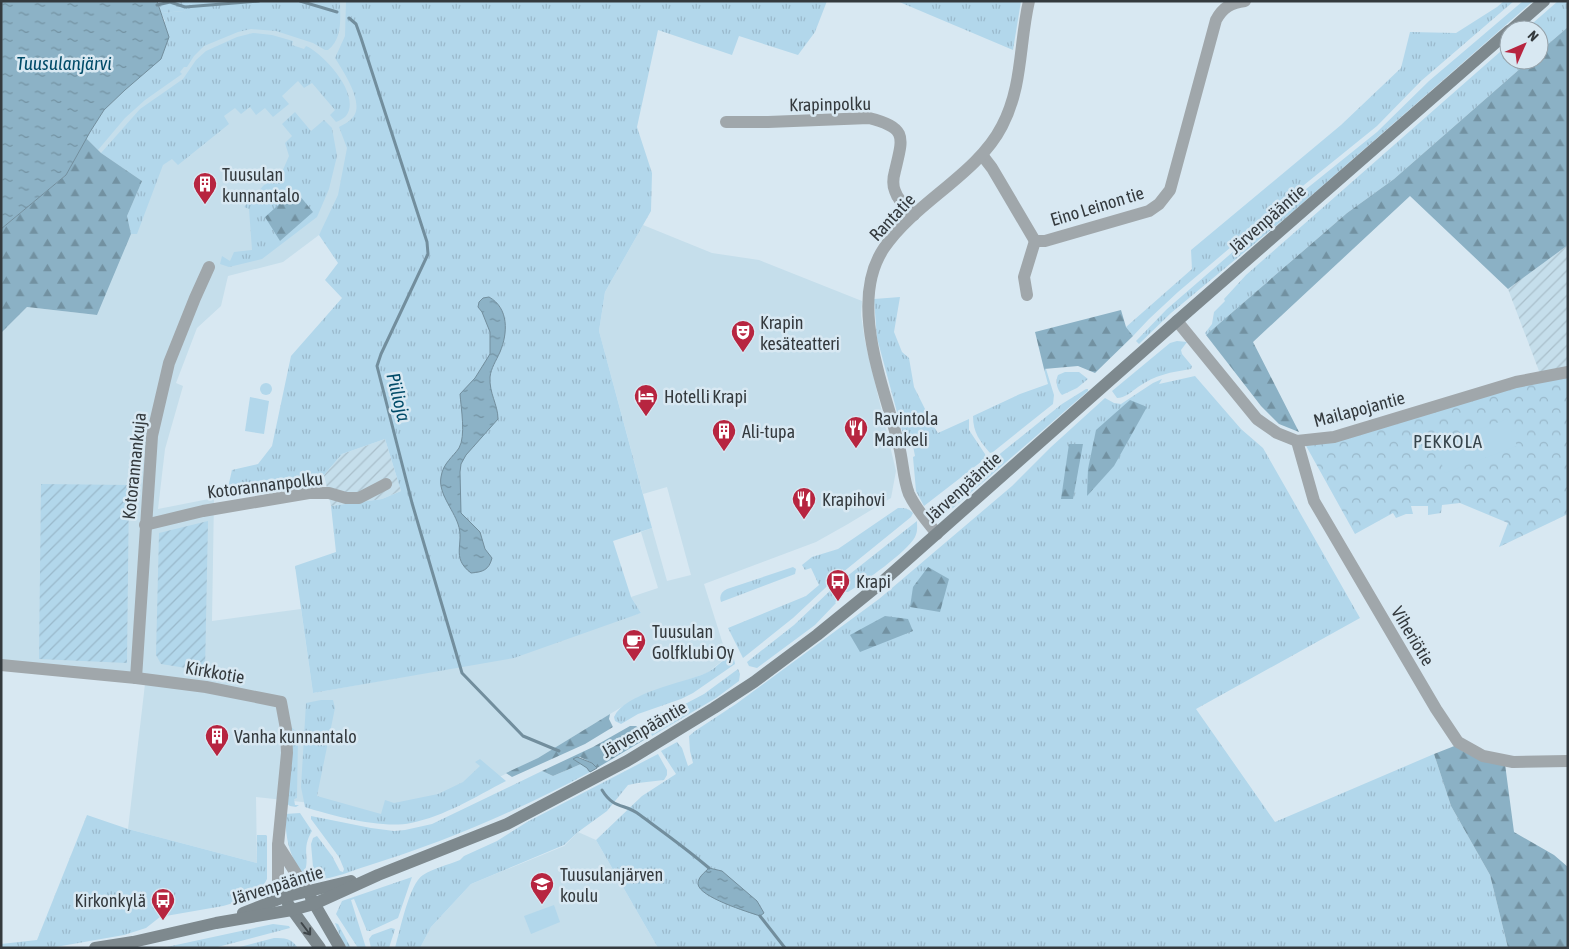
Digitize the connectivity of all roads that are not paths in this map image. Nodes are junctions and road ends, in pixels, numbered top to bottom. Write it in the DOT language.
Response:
graph roads {
  1 [pos="1029,1"];
  2 [pos="1245,1"];
  3 [pos="1544,1"];
  4 [pos="1522,20"];
  5 [pos="1499,41"];
  6 [pos="726,122"];
  7 [pos="982,154"];
  8 [pos="914,215"];
  9 [pos="1035,241"];
  10 [pos="209,267"];
  11 [pos="1028,295"];
  12 [pos="1177,320"];
  13 [pos="1568,372"];
  14 [pos="1297,441"];
  15 [pos="386,484"];
  16 [pos="146,525"];
  17 [pos="937,534"];
  18 [pos="1,665"];
  19 [pos="136,678"];
  20 [pos="1568,761"];
  21 [pos="278,845"];
  22 [pos="378,875"];
  23 [pos="307,891"];
  24 [pos="284,897"];
  25 [pos="314,904"];
  26 [pos="292,910"];
  27 [pos="216,923"];
  28 [pos="94,948"];
  29 [pos="320,948"];
  30 [pos="340,948"];
  1 -- 7 [label="street, Rantatie"];
  2 -- 9 [label="street, Eino Leinon tie"];
  3 -- 4 [label="main road, Järvenpääntie"];
  5 -- 12 [label="main road, Järvenpääntie"];
  6 -- 8 [label="street, Krapinpolku"];
  7 -- 8 [label="street, Rantatie"];
  7 -- 9 [label="street, Eino Leinon tie"];
  8 -- 17 [label="street, Rantatie"];
  9 -- 11 [label="street"];
  10 -- 16 [label="street, Kotorannankuja"];
  12 -- 14 [label="street, Mailapojantie"];
  12 -- 17 [label="main road, Järvenpääntie"];
  13 -- 14 [label="street, Mailapojantie"];
  14 -- 20 [label="street, Viheriötie"];
  15 -- 16 [label="street, Kotorannanpolku"];
  16 -- 19 [label="street, Kotorannankuja"];
  17 -- 22 [label="main road, Järvenpääntie"];
  18 -- 19 [label="street, Kirkkotie"];
  19 -- 21 [label="street, Kirkkotie"];
  21 -- 23 [label="street"];
  21 -- 24 [label="street, Kirkkotie"];
  22 -- 23 [label="main road, Järvenpääntie"];
  22 -- 25 [label="main road, Järvenpääntie"];
  23 -- 24 [label="main road, Järvenpääntie"];
  23 -- 25 [label="main road"];
  24 -- 26 [label="main road"];
  24 -- 27 [label="main road, Järvenpääntie"];
  25 -- 26 [label="main road, Järvenpääntie"];
  25 -- 30 [label="main road"];
  26 -- 27 [label="main road, Järvenpääntie"];
  26 -- 29 [label="main road, one-way"];
  27 -- 28 [label="main road, Järvenpääntie"];
}
